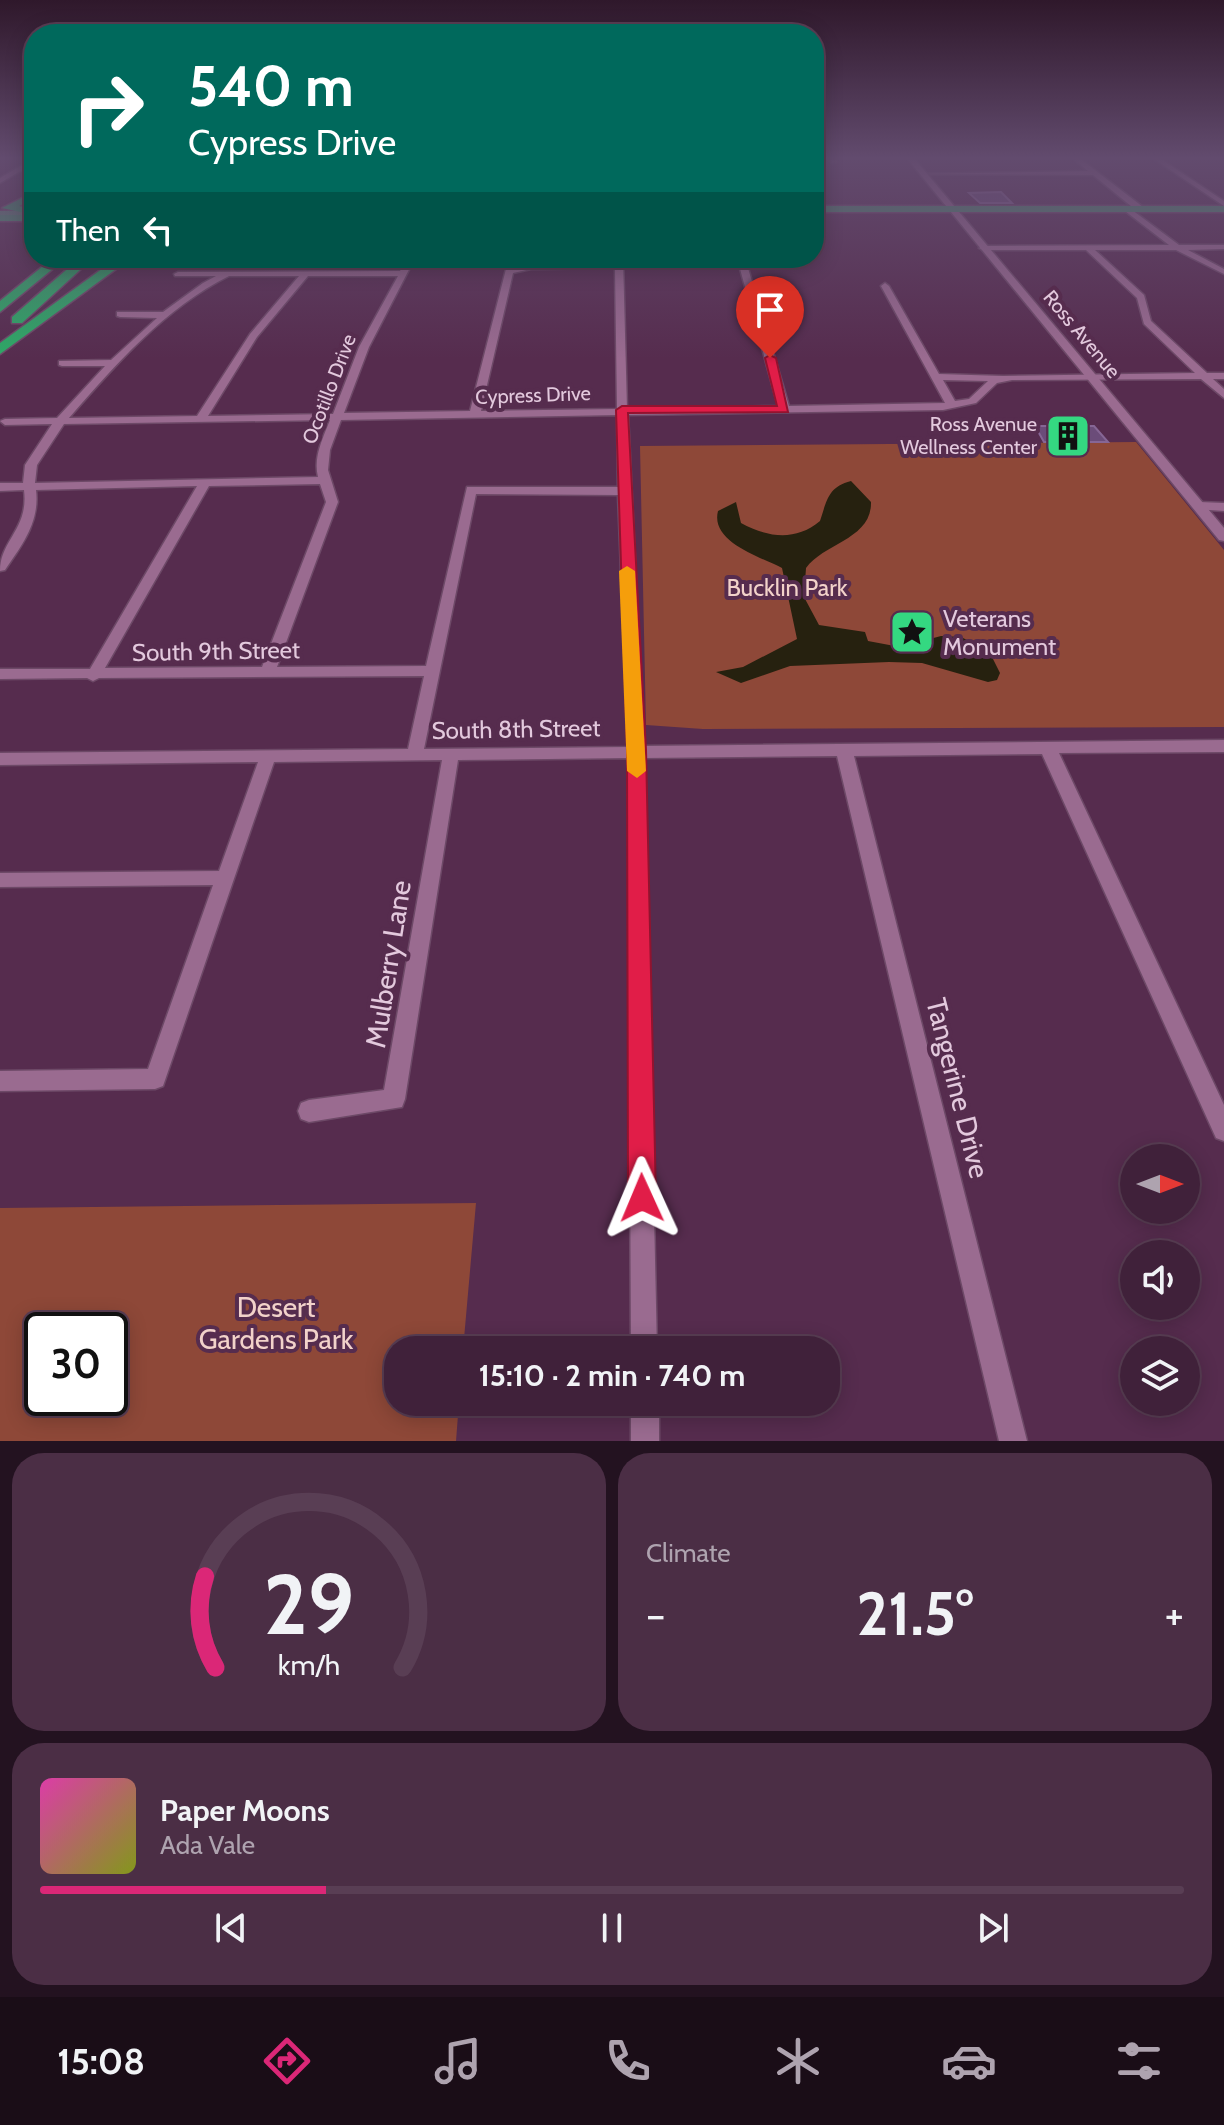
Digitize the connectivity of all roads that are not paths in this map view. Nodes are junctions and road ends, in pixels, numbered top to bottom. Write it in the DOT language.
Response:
graph roads {
  1 [pos="964,224"];
  2 [pos="1151,224"];
  3 [pos="1087,247"];
  4 [pos="1177,247"];
  5 [pos="1224,247"];
  6 [pos="983,248"];
  7 [pos="48,268"];
  8 [pos="76,268"];
  9 [pos="111,268"];
  10 [pos="406,268"];
  11 [pos="529,268"];
  12 [pos="619,268"];
  13 [pos="744,268"];
  14 [pos="1224,272"];
  15 [pos="306,273"];
  16 [pos="404,273"];
  17 [pos="178,274"];
  18 [pos="227,274"];
  19 [pos="885,286"];
  20 [pos="0,308"];
  21 [pos="120,314"];
  22 [pos="163,315"];
  23 [pos="0,334"];
  24 [pos="0,350"];
  25 [pos="62,363"];
  26 [pos="115,363"];
  27 [pos="1092,376"];
  28 [pos="1204,376"];
  29 [pos="1224,376"];
  30 [pos="934,377"];
  31 [pos="1005,378"];
  32 [pos="1224,395"];
  33 [pos="952,406"];
  34 [pos="784,409"];
  35 [pos="622,410"];
  36 [pos="475,414"];
  37 [pos="336,416"];
  38 [pos="201,418"];
  39 [pos="61,420"];
  40 [pos="5,422"];
  41 [pos="325,480"];
  42 [pos="204,484"];
  43 [pos="31,486"];
  44 [pos="0,487"];
  45 [pos="624,491"];
  46 [pos="1199,506"];
  47 [pos="1224,507"];
  48 [pos="1224,537"];
  49 [pos="0,566"];
  50 [pos="432,671"];
  51 [pos="0,674"];
  52 [pos="267,674"];
  53 [pos="93,676"];
  54 [pos="1224,746"];
  55 [pos="1048,748"];
  56 [pos="636,750"];
  57 [pos="844,750"];
  58 [pos="415,754"];
  59 [pos="451,754"];
  60 [pos="268,756"];
  61 [pos="0,759"];
  62 [pos="225,878"];
  63 [pos="0,880"];
  64 [pos="0,1081"];
  65 [pos="309,1111"];
  66 [pos="1224,1130"];
  67 [pos="644,1336"];
  68 [pos="645,1416"];
  69 [pos="645,1441"];
  70 [pos="1013,1441"];
  1 -- 6 [label="street, Ross Avenue"];
  2 -- 4 [label="street"];
  3 -- 4 [label="street"];
  3 -- 6 [label="street"];
  3 -- 28 [label="street"];
  4 -- 5 [label="street"];
  4 -- 14 [label="street"];
  6 -- 27 [label="street, Ross Avenue"];
  7 -- 20 [label="highway"];
  8 -- 23 [label="highway"];
  9 -- 24 [label="highway"];
  10 -- 16 [label="street, Ocotillo Drive"];
  11 -- 36 [label="street"];
  12 -- 35 [label="street"];
  13 -- 34 [label="street"];
  15 -- 16 [label="street"];
  15 -- 18 [label="street"];
  15 -- 38 [label="street"];
  16 -- 37 [label="street, Ocotillo Drive"];
  17 -- 18 [label="street"];
  18 -- 22 [label="street"];
  19 -- 30 [label="street"];
  21 -- 22 [label="street"];
  22 -- 26 [label="street"];
  25 -- 26 [label="street"];
  26 -- 39 [label="street"];
  27 -- 28 [label="street"];
  27 -- 31 [label="street"];
  27 -- 46 [label="street, Ross Avenue"];
  28 -- 29 [label="street"];
  28 -- 32 [label="street"];
  30 -- 31 [label="street"];
  30 -- 33 [label="street"];
  31 -- 33 [label="street, Cypress Drive"];
  33 -- 34 [label="street, Cypress Drive"];
  34 -- 35 [label="street, Cypress Drive"];
  35 -- 36 [label="street, Cypress Drive"];
  35 -- 45 [label="street"];
  36 -- 37 [label="street, Cypress Drive"];
  37 -- 38 [label="street, Cypress Drive"];
  37 -- 41 [label="street, Ocotillo Drive"];
  38 -- 39 [label="street, Cypress Drive"];
  39 -- 40 [label="street, Cypress Drive"];
  39 -- 43 [label="street"];
  41 -- 42 [label="street"];
  41 -- 52 [label="street, Ocotillo Drive"];
  42 -- 43 [label="street"];
  42 -- 53 [label="street"];
  43 -- 44 [label="street"];
  43 -- 49 [label="street"];
  45 -- 50 [label="street"];
  45 -- 56 [label="street"];
  46 -- 47 [label="street"];
  46 -- 48 [label="street, Ross Avenue"];
  50 -- 52 [label="street, South 9th Street"];
  50 -- 58 [label="street"];
  51 -- 53 [label="street, South 9th Street"];
  52 -- 53 [label="street, South 9th Street"];
  54 -- 55 [label="street, South 8th Street"];
  55 -- 57 [label="street, South 8th Street"];
  55 -- 66 [label="street"];
  56 -- 57 [label="street, South 8th Street"];
  56 -- 59 [label="street, South 8th Street"];
  56 -- 67 [label="street"];
  57 -- 70 [label="street, Tangerine Drive"];
  58 -- 59 [label="street, South 8th Street"];
  58 -- 60 [label="street, South 8th Street"];
  59 -- 65 [label="street, Mulberry Lane"];
  60 -- 61 [label="street, South 8th Street"];
  60 -- 62 [label="street"];
  62 -- 63 [label="street"];
  62 -- 64 [label="street"];
  68 -- 69 [label="street"];
}
